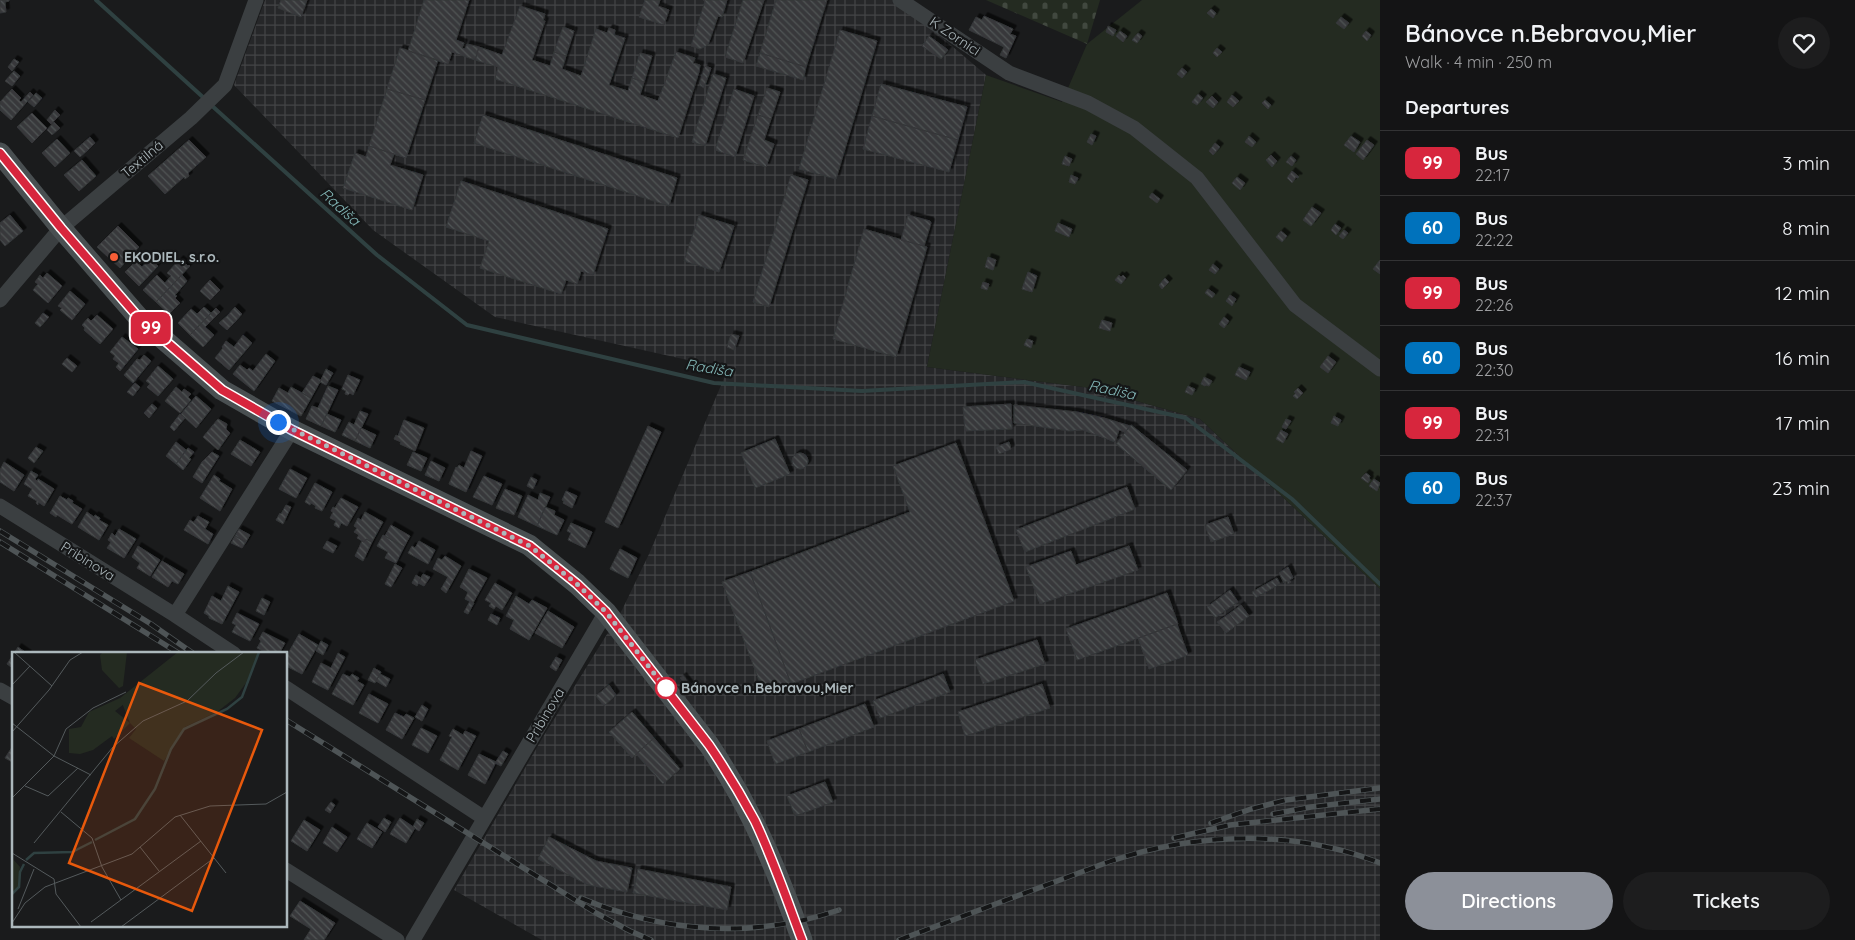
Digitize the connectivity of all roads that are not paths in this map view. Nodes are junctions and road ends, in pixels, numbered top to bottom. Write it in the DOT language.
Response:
graph roads {
  1 [pos="256,0"];
  2 [pos="900,0"];
  3 [pos="0,153"];
  4 [pos="61,228"];
  5 [pos="0,300"];
  6 [pos="1380,369"];
  7 [pos="292,430"];
  8 [pos="0,506"];
  9 [pos="606,612"];
  10 [pos="175,615"];
  11 [pos="231,652"];
  12 [pos="288,689"];
  13 [pos="0,690"];
  14 [pos="12,697"];
  15 [pos="484,818"];
  16 [pos="288,871"];
  17 [pos="397,940"];
  18 [pos="413,940"];
  19 [pos="802,940"];
  1 -- 4 [label="street, Textilná"];
  2 -- 6 [label="street, K Zornici"];
  3 -- 4 [label="street"];
  4 -- 5 [label="street, Textilná"];
  4 -- 7 [label="street"];
  7 -- 9 [label="street"];
  7 -- 10 [label="street"];
  8 -- 10 [label="street, Pribinova"];
  9 -- 15 [label="street, Pribinova"];
  9 -- 19 [label="street"];
  10 -- 11 [label="street, Pribinova"];
  12 -- 15 [label="street"];
  13 -- 14 [label="street"];
  15 -- 18 [label="street, Pribinova"];
  16 -- 17 [label="street"];
}
